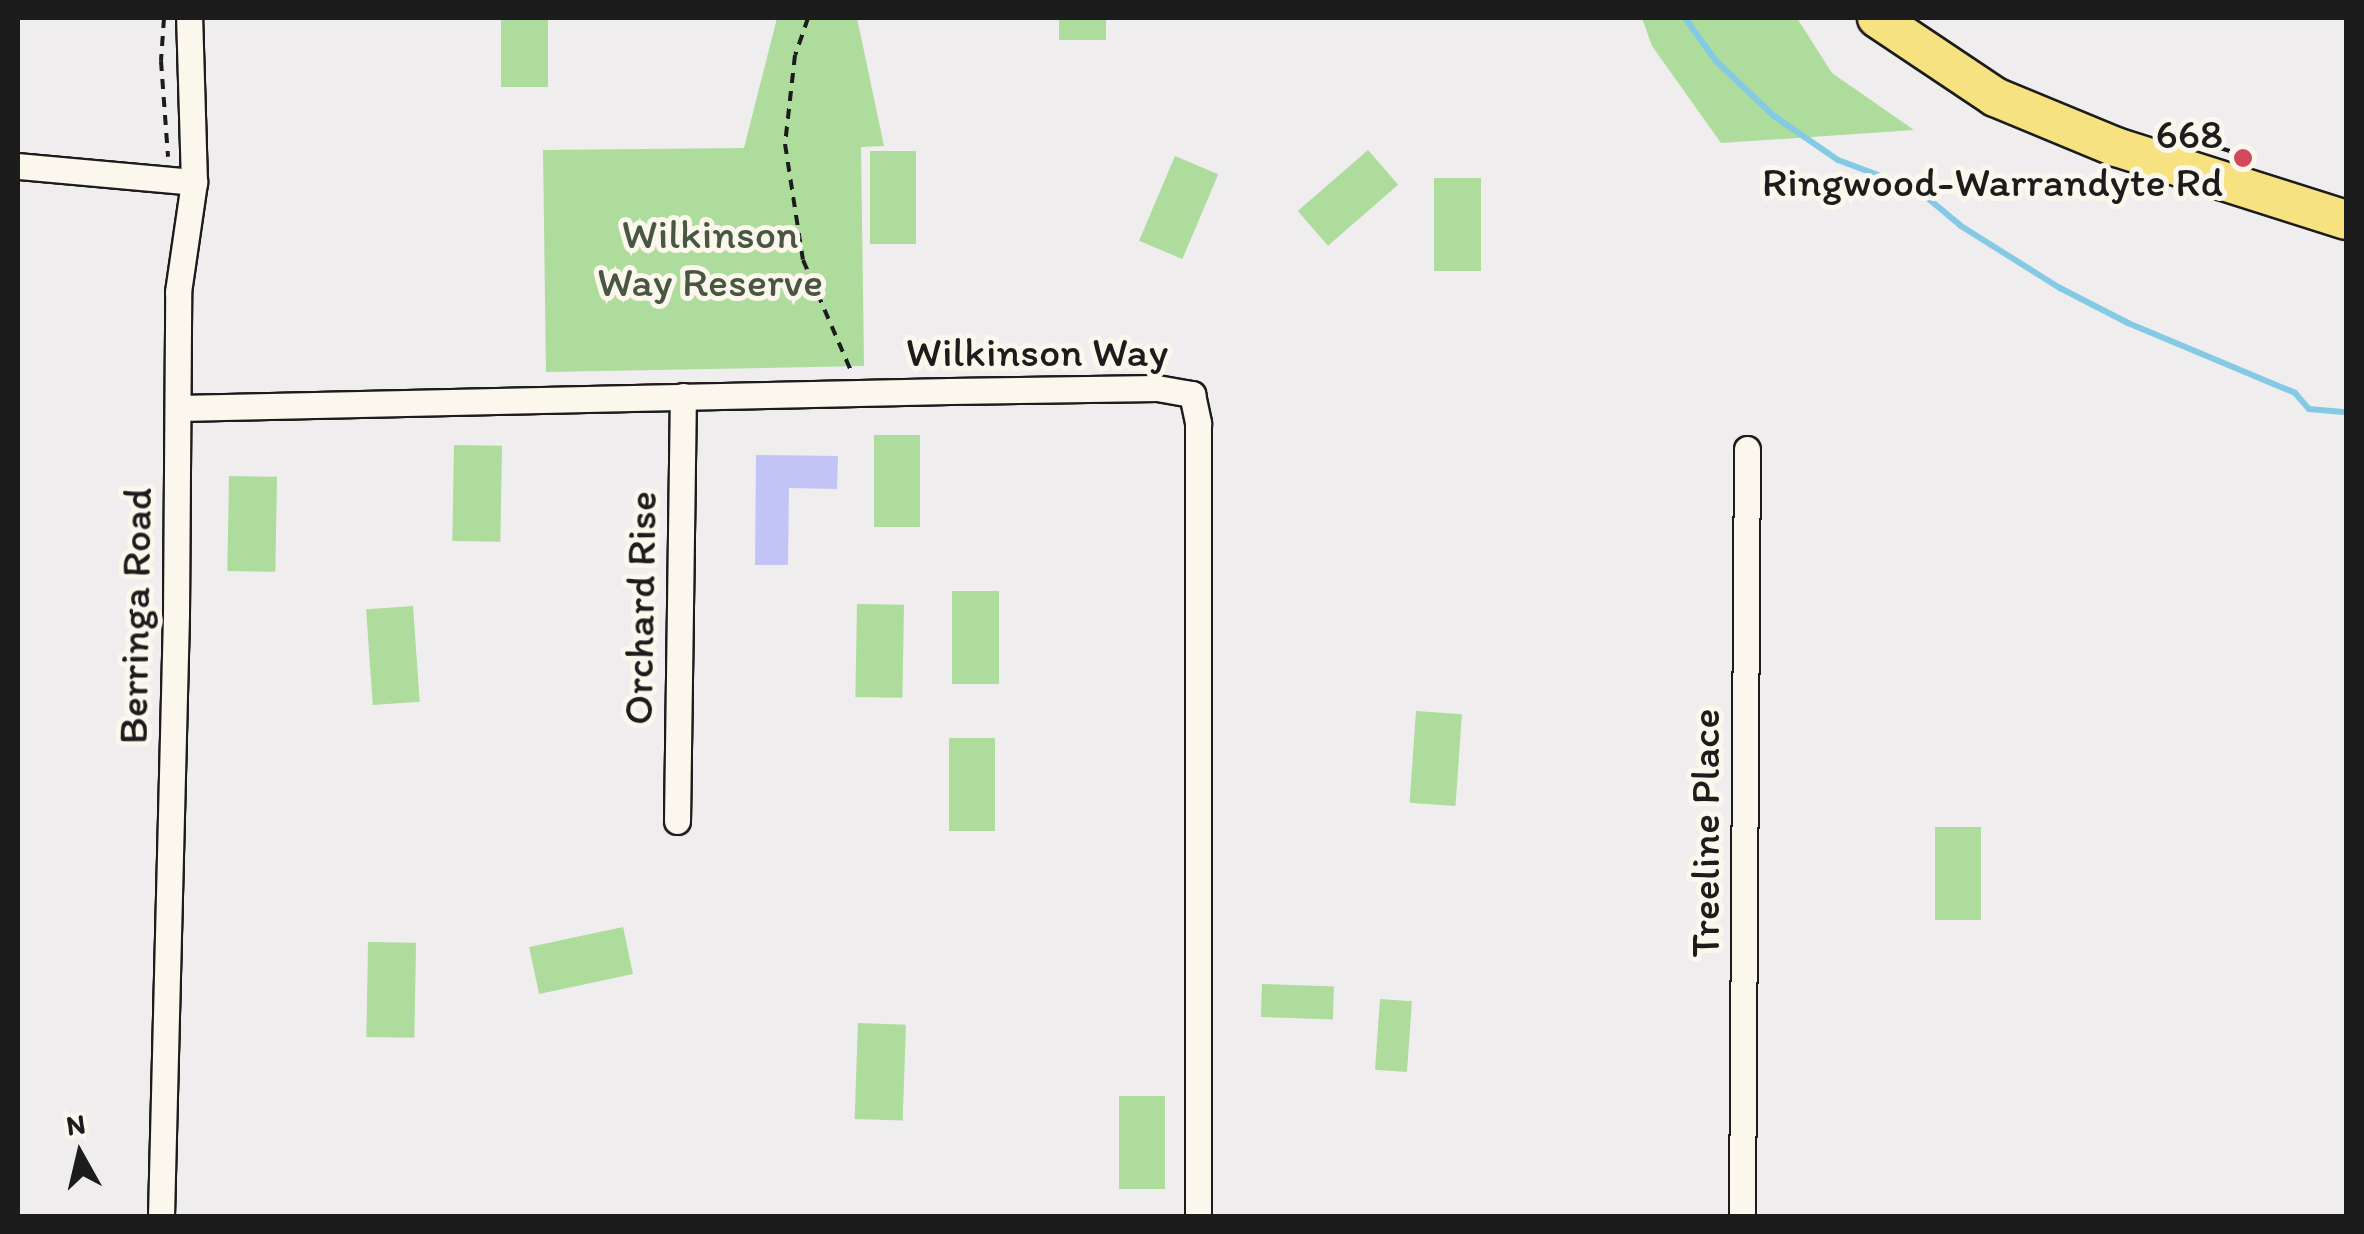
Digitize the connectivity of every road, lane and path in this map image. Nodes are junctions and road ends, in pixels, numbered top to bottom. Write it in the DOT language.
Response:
graph roads {
  1 [pos="164,18"];
  2 [pos="189,18"];
  3 [pos="808,18"];
  4 [pos="1877,18"];
  5 [pos="18,166"];
  6 [pos="182,181"];
  7 [pos="2346,220"];
  8 [pos="860,392"];
  9 [pos="683,396"];
  10 [pos="179,408"];
  11 [pos="1747,449"];
  12 [pos="677,821"];
  13 [pos="161,1216"];
  14 [pos="1198,1216"];
  15 [pos="1742,1216"];
  1 -- 6 [label="path"];
  2 -- 6 [label="street, Berringa Road"];
  3 -- 8 [label="path"];
  4 -- 7 [label="main road"];
  5 -- 6 [label="street"];
  6 -- 10 [label="street, Berringa Road"];
  8 -- 9 [label="street, Wilkinson Way"];
  8 -- 14 [label="street, Wilkinson Way"];
  9 -- 10 [label="street, Wilkinson Way"];
  9 -- 12 [label="street, Orchard Rise"];
  10 -- 13 [label="street, Berringa Road"];
  11 -- 15 [label="street, Treeline Place"];
}
